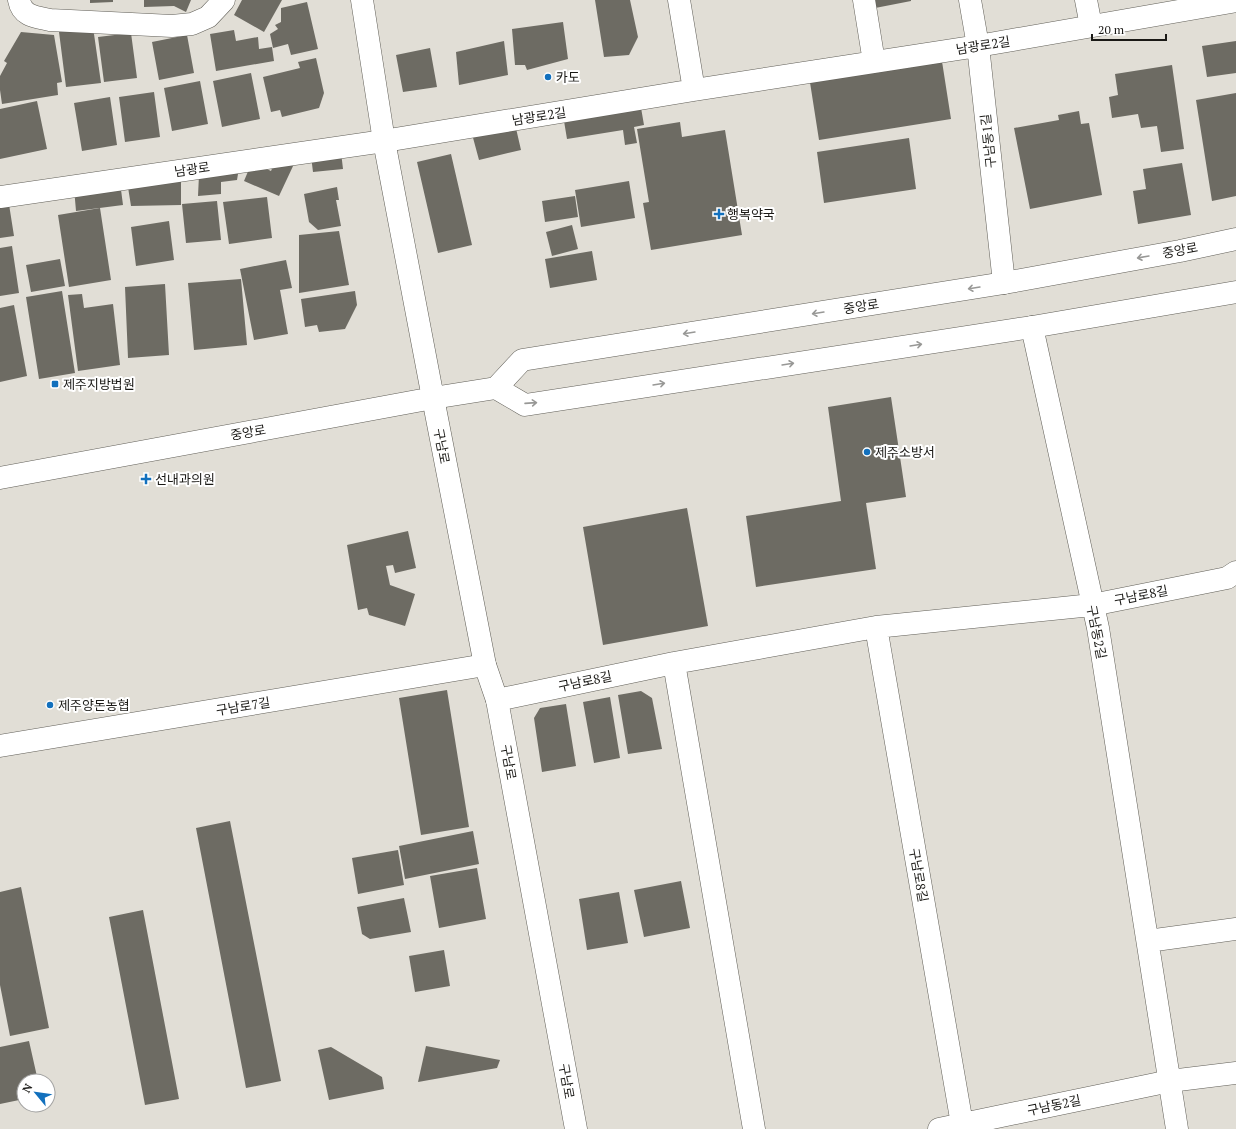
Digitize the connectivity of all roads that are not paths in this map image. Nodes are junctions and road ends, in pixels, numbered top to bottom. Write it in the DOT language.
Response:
graph roads {
  1 [pos="19,0"];
  2 [pos="224,0"];
  3 [pos="362,0"];
  4 [pos="679,0"];
  5 [pos="864,0"];
  6 [pos="970,0"];
  7 [pos="1086,0"];
  8 [pos="1236,1"];
  9 [pos="1091,26"];
  10 [pos="978,46"];
  11 [pos="874,62"];
  12 [pos="694,90"];
  13 [pos="384,141"];
  14 [pos="0,197"];
  15 [pos="1236,239"];
  16 [pos="1004,283"];
  17 [pos="1236,292"];
  18 [pos="1032,327"];
  19 [pos="496,388"];
  20 [pos="433,398"];
  21 [pos="0,478"];
  22 [pos="1236,572"];
  23 [pos="1092,605"];
  24 [pos="876,627"];
  25 [pos="674,663"];
  26 [pos="485,665"];
  27 [pos="497,700"];
  28 [pos="0,746"];
  29 [pos="1236,929"];
  30 [pos="1148,941"];
  31 [pos="1236,1073"];
  32 [pos="1170,1081"];
  33 [pos="962,1124"];
  34 [pos="576,1129"];
  35 [pos="754,1129"];
  36 [pos="939,1129"];
  37 [pos="1178,1129"];
  1 -- 2 [label="street"];
  3 -- 13 [label="street"];
  4 -- 12 [label="street"];
  5 -- 11 [label="street"];
  6 -- 10 [label="street, 구남동1길"];
  7 -- 9 [label="street"];
  8 -- 9 [label="street, 남광로2길"];
  9 -- 10 [label="street, 남광로2길"];
  10 -- 11 [label="street, 남광로2길"];
  10 -- 16 [label="street, 구남동1길"];
  11 -- 12 [label="street, 남광로2길"];
  12 -- 13 [label="street, 남광로2길"];
  13 -- 14 [label="street, 남광로"];
  13 -- 20 [label="street"];
  15 -- 16 [label="street, 중앙로, one-way"];
  16 -- 19 [label="street, 중앙로, one-way"];
  17 -- 18 [label="street"];
  19 -- 18 [label="street, one-way"];
  18 -- 23 [label="street, 구남동2길"];
  19 -- 20 [label="street, 중앙로"];
  20 -- 21 [label="street, 중앙로"];
  20 -- 26 [label="street, 구남로"];
  22 -- 23 [label="street, 구남로8길"];
  23 -- 24 [label="street, 구남로8길"];
  23 -- 30 [label="street, 구남동2길"];
  24 -- 25 [label="street, 구남로8길"];
  24 -- 33 [label="street, 구남로8길"];
  25 -- 27 [label="street, 구남로8길"];
  25 -- 35 [label="street"];
  26 -- 27 [label="street, 구남로"];
  26 -- 28 [label="street, 구남로7길"];
  27 -- 34 [label="street, 구남로"];
  29 -- 30 [label="street"];
  30 -- 32 [label="street, 구남동2길"];
  31 -- 32 [label="street, 구남동2길"];
  32 -- 33 [label="street, 구남동2길"];
  32 -- 37 [label="street, 구남동2길"];
  33 -- 36 [label="street, 구남동2길"];
}
